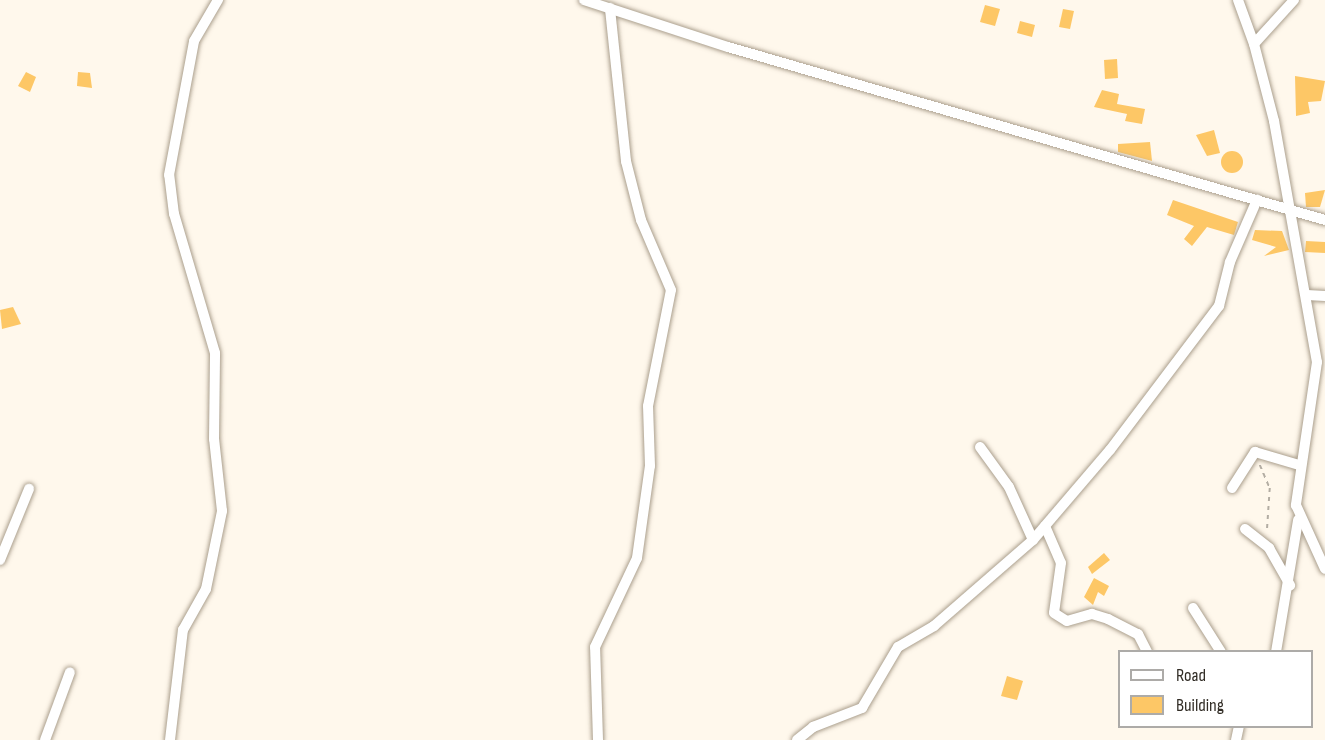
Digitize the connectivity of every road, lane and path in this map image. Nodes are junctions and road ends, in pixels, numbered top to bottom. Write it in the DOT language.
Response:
graph roads {
  1 [pos="218,0"];
  2 [pos="584,0"];
  3 [pos="1238,0"];
  4 [pos="1294,0"];
  5 [pos="610,8"];
  6 [pos="1254,44"];
  7 [pos="1257,200"];
  8 [pos="1286,208"];
  9 [pos="1325,220"];
  10 [pos="1307,295"];
  11 [pos="1325,296"];
  12 [pos="980,447"];
  13 [pos="1255,452"];
  14 [pos="1299,465"];
  15 [pos="1232,488"];
  16 [pos="29,489"];
  17 [pos="1298,520"];
  18 [pos="1045,526"];
  19 [pos="1245,529"];
  20 [pos="1033,540"];
  21 [pos="1269,548"];
  22 [pos="0,560"];
  23 [pos="1325,569"];
  24 [pos="1290,585"];
  25 [pos="1193,608"];
  26 [pos="1146,650"];
  27 [pos="1220,650"];
  28 [pos="1276,650"];
  29 [pos="70,672"];
  30 [pos="45,740"];
  31 [pos="170,740"];
  32 [pos="597,740"];
  33 [pos="796,740"];
  1 -- 31 [label="street"];
  2 -- 5 [label="street"];
  3 -- 6 [label="street"];
  4 -- 6 [label="street"];
  5 -- 7 [label="street"];
  5 -- 32 [label="street"];
  6 -- 8 [label="street"];
  7 -- 8 [label="street"];
  7 -- 18 [label="street"];
  8 -- 9 [label="street"];
  8 -- 10 [label="street"];
  10 -- 11 [label="street"];
  10 -- 14 [label="street"];
  12 -- 20 [label="street"];
  13 -- 14 [label="street"];
  13 -- 15 [label="street"];
  13 -- 21 [label="path"];
  14 -- 17 [label="street"];
  16 -- 22 [label="street"];
  17 -- 23 [label="street"];
  17 -- 24 [label="street"];
  18 -- 20 [label="street"];
  18 -- 26 [label="street"];
  19 -- 21 [label="street"];
  20 -- 33 [label="street"];
  21 -- 24 [label="street"];
  24 -- 28 [label="street"];
  25 -- 27 [label="street"];
  29 -- 30 [label="street"];
}
